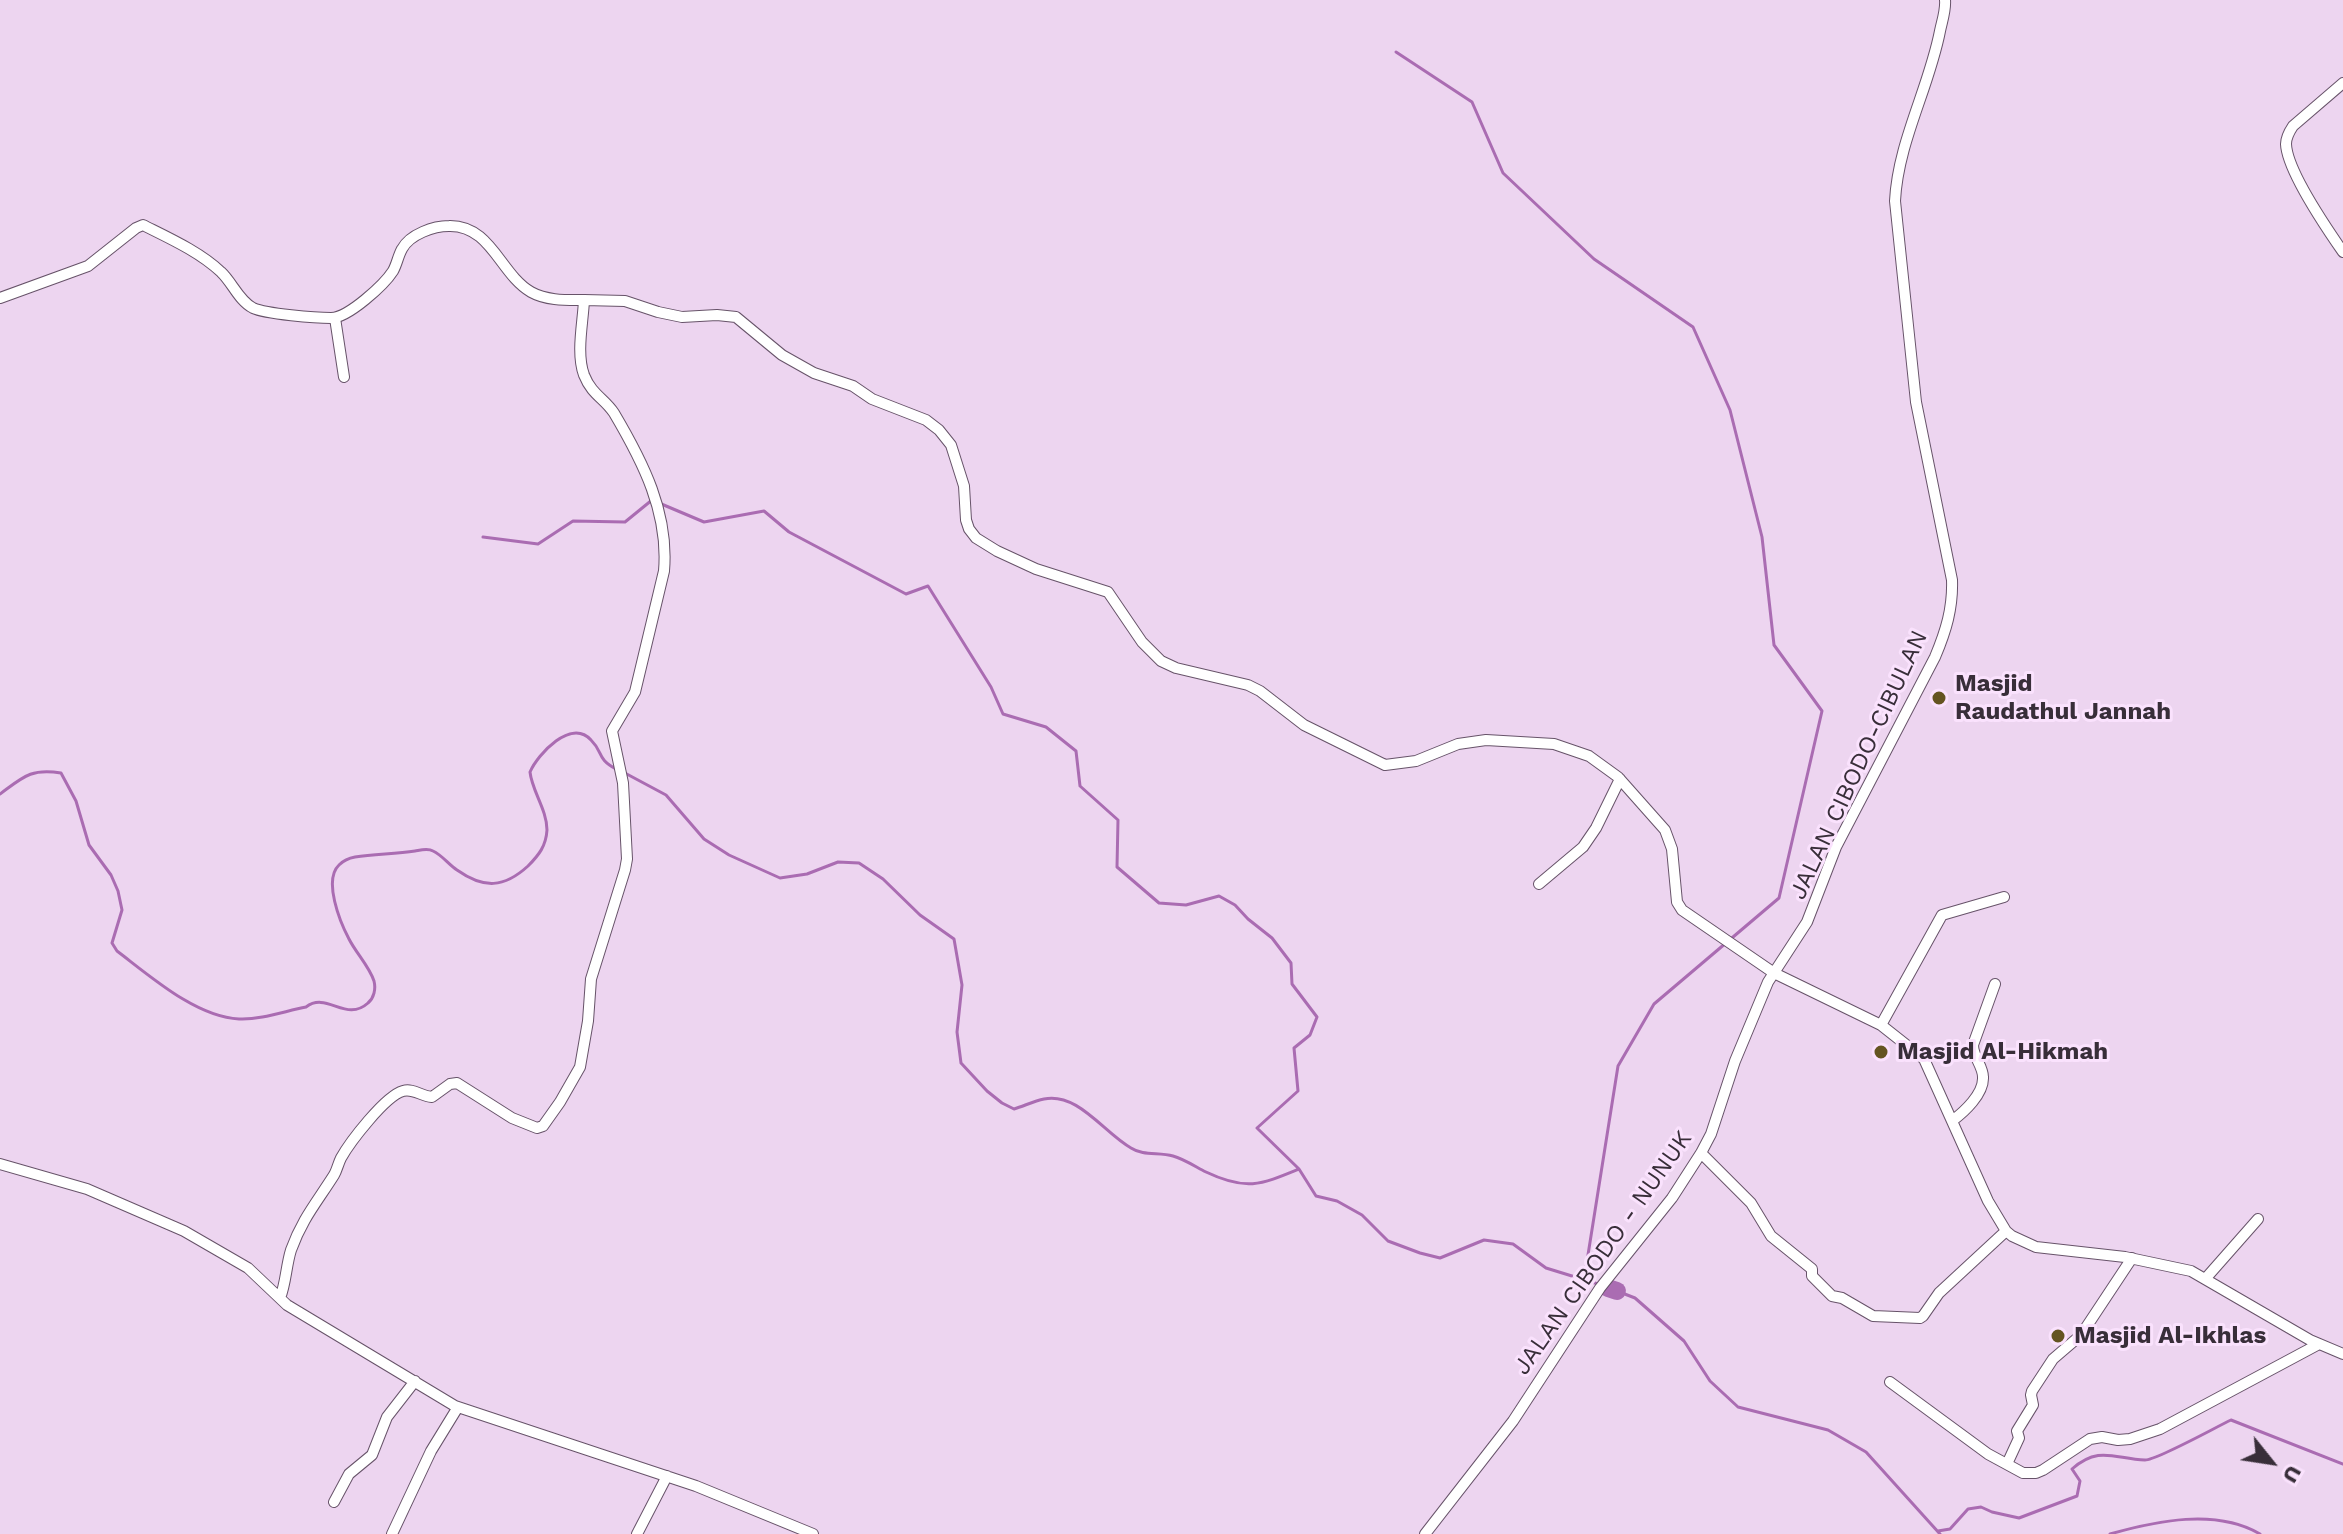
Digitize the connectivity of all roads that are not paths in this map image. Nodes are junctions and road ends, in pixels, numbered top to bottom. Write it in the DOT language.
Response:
graph roads {
  1 [pos="1945,0"];
  2 [pos="2343,83"];
  3 [pos="2343,252"];
  4 [pos="0,298"];
  5 [pos="584,300"];
  6 [pos="335,318"];
  7 [pos="344,377"];
  8 [pos="1620,779"];
  9 [pos="1539,884"];
  10 [pos="2004,897"];
  11 [pos="1774,973"];
  12 [pos="1995,984"];
  13 [pos="1881,1025"];
  14 [pos="1952,1121"];
  15 [pos="1701,1153"];
  16 [pos="0,1164"];
  17 [pos="2258,1219"];
  18 [pos="2006,1231"];
  19 [pos="2132,1258"];
  20 [pos="2206,1278"];
  21 [pos="280,1298"];
  22 [pos="2319,1344"];
  23 [pos="2343,1354"];
  24 [pos="415,1381"];
  25 [pos="1890,1382"];
  26 [pos="458,1407"];
  27 [pos="2007,1464"];
  28 [pos="667,1476"];
  29 [pos="334,1502"];
  30 [pos="786,1529"];
  31 [pos="392,1534"];
  32 [pos="637,1534"];
  33 [pos="813,1534"];
  34 [pos="1425,1534"];
  1 -- 11 [label="street, JALAN CIBODO-CIBULAN"];
  2 -- 3 [label="street"];
  4 -- 6 [label="street"];
  5 -- 6 [label="street"];
  5 -- 8 [label="street"];
  5 -- 21 [label="street"];
  6 -- 7 [label="street"];
  8 -- 9 [label="street"];
  8 -- 11 [label="street"];
  10 -- 13 [label="street"];
  11 -- 13 [label="street"];
  11 -- 15 [label="street, JALAN CIBODO - NUNUK"];
  12 -- 14 [label="street"];
  13 -- 14 [label="street"];
  14 -- 18 [label="street"];
  15 -- 18 [label="street"];
  15 -- 34 [label="street, JALAN CIBODO - NUNUK"];
  16 -- 21 [label="street"];
  17 -- 20 [label="street"];
  18 -- 19 [label="street"];
  19 -- 20 [label="street"];
  19 -- 27 [label="street"];
  20 -- 22 [label="street"];
  21 -- 24 [label="street"];
  22 -- 23 [label="street"];
  22 -- 27 [label="street"];
  24 -- 26 [label="street"];
  24 -- 29 [label="street"];
  25 -- 27 [label="street"];
  26 -- 28 [label="street"];
  26 -- 31 [label="street"];
  28 -- 30 [label="street"];
  28 -- 32 [label="street"];
  30 -- 33 [label="street"];
}
